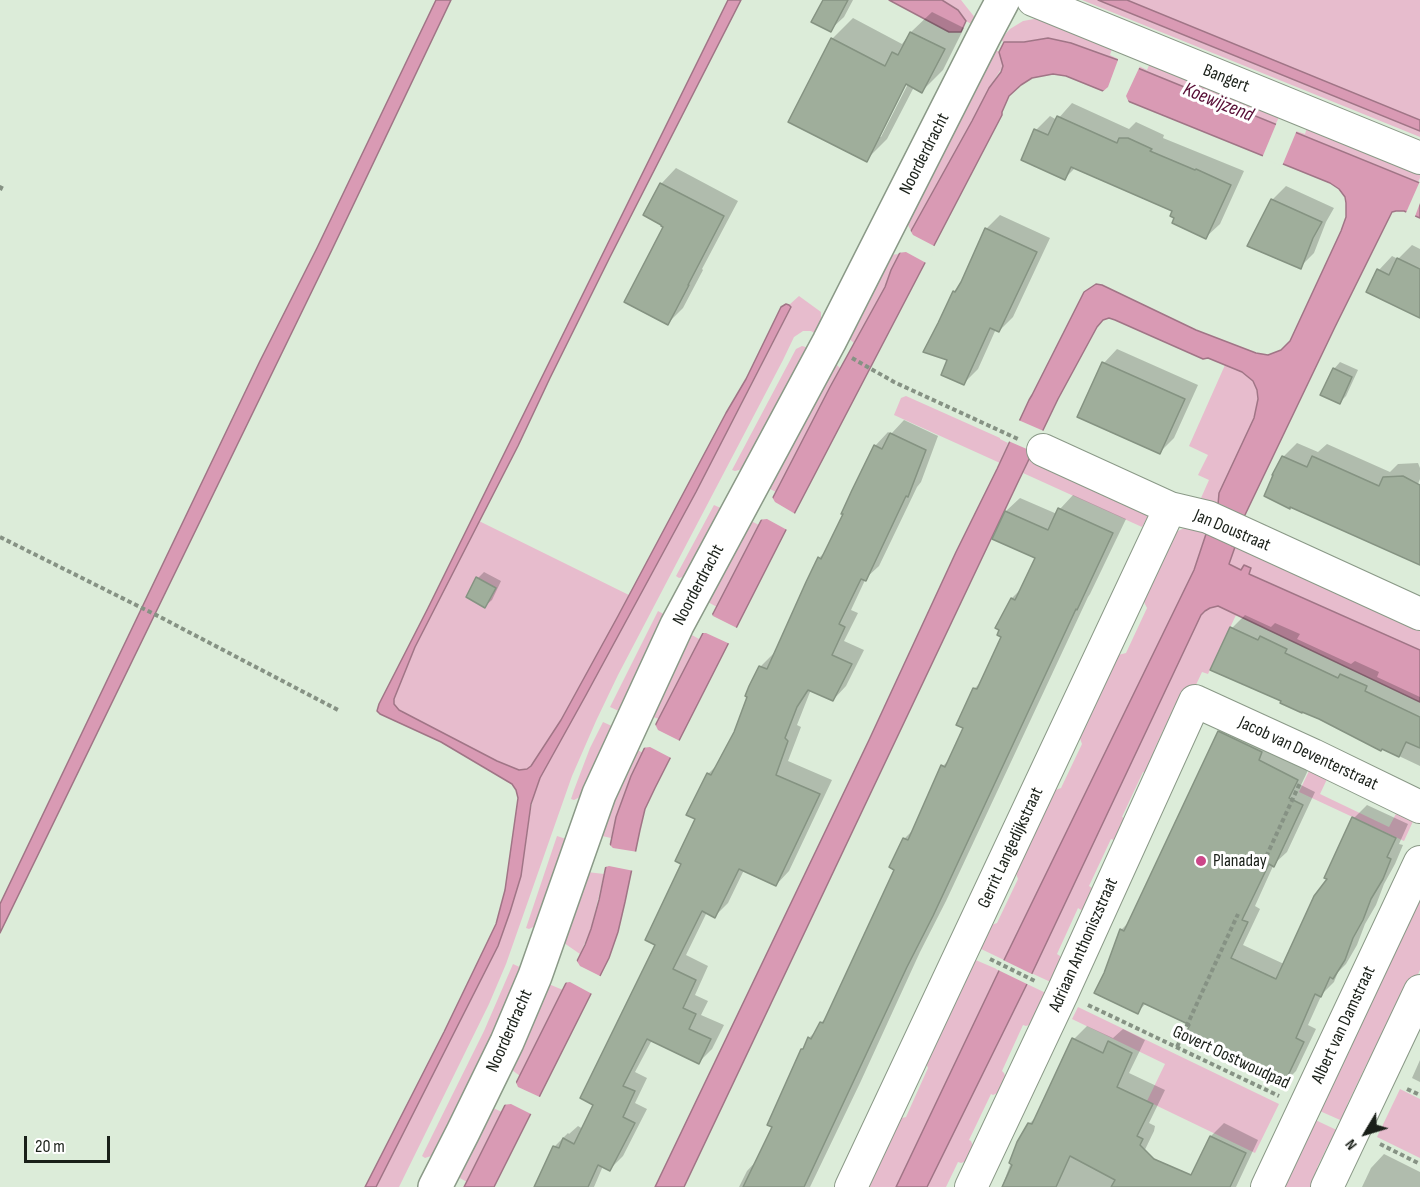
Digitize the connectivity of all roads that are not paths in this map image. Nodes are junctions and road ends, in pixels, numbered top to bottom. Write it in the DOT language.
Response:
graph roads {
  1 [pos="1004,0"];
  2 [pos="1033,0"];
  3 [pos="1420,158"];
  4 [pos="1043,450"];
  5 [pos="1170,508"];
  6 [pos="1420,614"];
  7 [pos="1195,701"];
  8 [pos="1420,807"];
  9 [pos="1420,862"];
  10 [pos="1420,991"];
  11 [pos="435,1187"];
  12 [pos="851,1187"];
  13 [pos="972,1187"];
  14 [pos="1267,1187"];
  15 [pos="1327,1187"];
  1 -- 11 [label="street, Noorderdracht"];
  2 -- 3 [label="street, Bangert"];
  4 -- 5 [label="street, Jan Doustraat"];
  5 -- 6 [label="street, Jan Doustraat"];
  5 -- 12 [label="street, Gerrit Langedijkstraat"];
  7 -- 8 [label="street, Jacob van Deventerstraat"];
  7 -- 13 [label="street, Adriaan Anthoniszstraat"];
  9 -- 14 [label="street, Albert van Damstraat"];
  10 -- 15 [label="street"];
}
